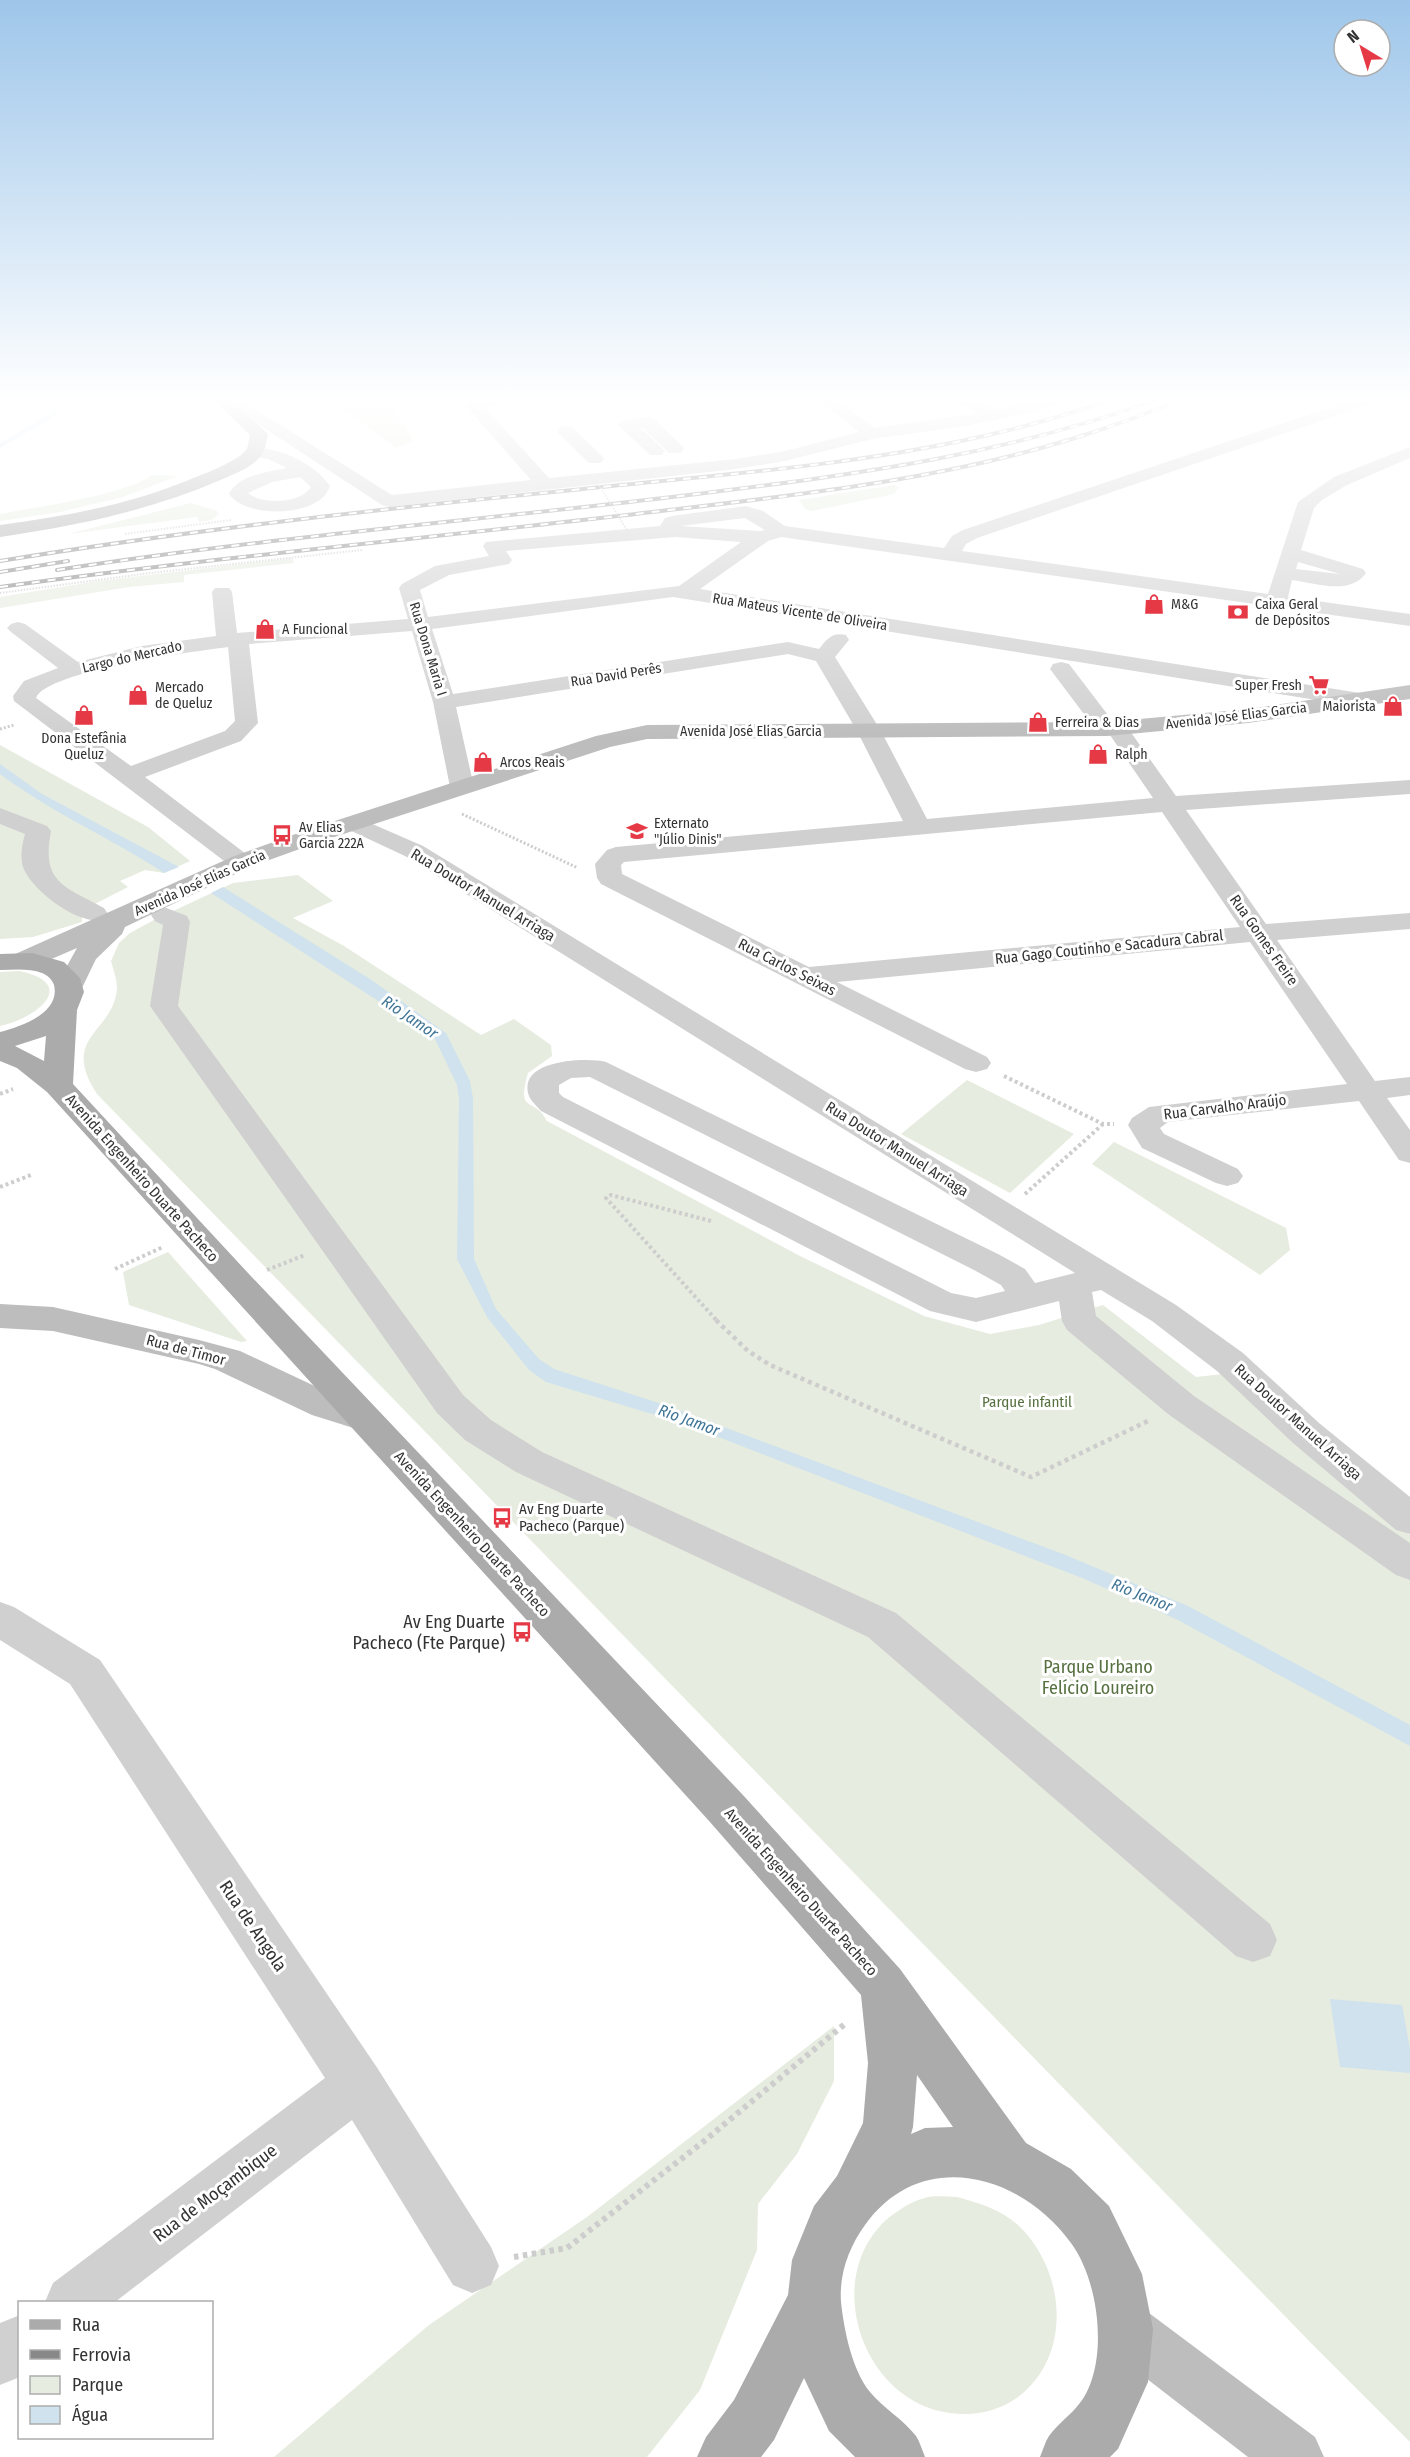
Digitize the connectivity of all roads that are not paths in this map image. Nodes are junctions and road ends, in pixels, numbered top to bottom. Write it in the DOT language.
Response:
graph roads {
  1 [pos="112,511"];
  2 [pos="1039,511"];
  3 [pos="1304,511"];
  4 [pos="0,531"];
  5 [pos="770,534"];
  6 [pos="1290,553"];
  7 [pos="950,555"];
  8 [pos="1284,573"];
  9 [pos="222,592"];
  10 [pos="683,592"];
  11 [pos="1276,602"];
  12 [pos="813,614"];
  13 [pos="1407,616"];
  14 [pos="854,621"];
  15 [pos="421,624"];
  16 [pos="18,628"];
  17 [pos="232,640"];
  18 [pos="788,648"];
  19 [pos="824,657"];
  20 [pos="1061,669"];
  21 [pos="74,670"];
  22 [pos="1410,692"];
  23 [pos="1360,700"];
  24 [pos="444,702"];
  25 [pos="1112,729"];
  26 [pos="869,731"];
  27 [pos="128,775"];
  28 [pos="462,787"];
  29 [pos="1410,787"];
  30 [pos="1169,804"];
  31 [pos="0,815"];
  32 [pos="354,823"];
  33 [pos="919,827"];
  34 [pos="232,866"];
  35 [pos="171,903"];
  36 [pos="95,914"];
  37 [pos="122,918"];
  38 [pos="1410,921"];
  39 [pos="1259,933"];
  40 [pos="12,962"];
  41 [pos="807,976"];
  42 [pos="67,997"];
  43 [pos="0,1041"];
  44 [pos="0,1050"];
  45 [pos="976,1063"];
  46 [pos="58,1086"];
  47 [pos="1410,1086"];
  48 [pos="1365,1090"];
  49 [pos="1410,1153"];
  50 [pos="1227,1176"];
  51 [pos="1090,1281"];
  52 [pos="1026,1297"];
  53 [pos="0,1316"];
  54 [pos="363,1418"];
  55 [pos="1410,1519"];
  56 [pos="1410,1564"];
  57 [pos="0,1618"];
  58 [pos="1253,1940"];
  59 [pos="884,1985"];
  60 [pos="358,2084"];
  61 [pos="1008,2161"];
  62 [pos="855,2195"];
  63 [pos="472,2266"];
  64 [pos="814,2300"];
  65 [pos="73,2301"];
  66 [pos="1126,2329"];
  67 [pos="18,2344"];
  68 [pos="0,2357"];
  69 [pos="726,2457"];
  70 [pos="896,2457"];
  71 [pos="1069,2457"];
  72 [pos="1295,2457"];
  1 -- 4 [label="main road"];
  2 -- 7 [label="street"];
  3 -- 6 [label="street"];
  5 -- 7 [label="street"];
  5 -- 10 [label="street"];
  5 -- 15 [label="street, Rua Dona Maria I"];
  6 -- 8 [label="street"];
  6 -- 8 [label="street"];
  7 -- 11 [label="street"];
  8 -- 11 [label="street"];
  9 -- 17 [label="street"];
  10 -- 12 [label="street, Rua Mateus Vicente de Oliveira"];
  10 -- 15 [label="street, Rua Mateus Vicente de Oliveira"];
  11 -- 13 [label="street"];
  12 -- 14 [label="street, Rua Mateus Vicente de Oliveira"];
  12 -- 18 [label="street"];
  14 -- 19 [label="street"];
  14 -- 23 [label="street, Rua Mateus Vicente de Oliveira"];
  15 -- 17 [label="street, Rua Mateus Vicente de Oliveira"];
  15 -- 24 [label="street, Rua Dona Maria I"];
  16 -- 21 [label="street"];
  17 -- 21 [label="street, Largo do Mercado"];
  17 -- 27 [label="street"];
  18 -- 19 [label="street"];
  18 -- 24 [label="street, Rua David Perês"];
  19 -- 26 [label="street"];
  20 -- 25 [label="street, Rua Gomes Freire"];
  21 -- 27 [label="street, Largo do Mercado"];
  22 -- 23 [label="street, Avenida José Elias Garcia"];
  23 -- 25 [label="street, Avenida José Elias Garcia"];
  24 -- 28 [label="street, Rua Dona Maria I"];
  25 -- 26 [label="street, Avenida José Elias Garcia"];
  25 -- 30 [label="street, Rua Gomes Freire"];
  26 -- 28 [label="street, Avenida José Elias Garcia"];
  26 -- 33 [label="street"];
  27 -- 34 [label="street"];
  28 -- 32 [label="street, Avenida José Elias Garcia"];
  29 -- 30 [label="street"];
  30 -- 33 [label="street"];
  30 -- 39 [label="street, Rua Gomes Freire"];
  31 -- 36 [label="street"];
  32 -- 34 [label="street, Avenida José Elias Garcia"];
  32 -- 51 [label="street, Rua Doutor Manuel Arriaga"];
  33 -- 41 [label="street, Rua Carlos Seixas"];
  34 -- 35 [label="street, Avenida José Elias Garcia"];
  35 -- 37 [label="street, Avenida José Elias Garcia"];
  35 -- 58 [label="street"];
  37 -- 40 [label="street, Avenida José Elias Garcia"];
  37 -- 42 [label="street, Avenida José Elias Garcia"];
  38 -- 39 [label="street, Rua Gago Coutinho e Sacadura Cabral"];
  39 -- 41 [label="street, Rua Gago Coutinho e Sacadura Cabral"];
  39 -- 48 [label="street, Rua Gomes Freire"];
  40 -- 42 [label="main road"];
  41 -- 45 [label="street, Rua Carlos Seixas"];
  42 -- 43 [label="main road"];
  42 -- 46 [label="main road, Avenida Engenheiro Duarte Pacheco"];
  44 -- 46 [label="main road, Avenida Engenheiro Duarte Pacheco"];
  46 -- 54 [label="main road, Avenida Engenheiro Duarte Pacheco"];
  47 -- 48 [label="street, Rua Carvalho Araújo"];
  48 -- 49 [label="street, Rua Gomes Freire"];
  48 -- 50 [label="street, Rua Carvalho Araújo"];
  51 -- 52 [label="street"];
  51 -- 55 [label="street, Rua Doutor Manuel Arriaga"];
  51 -- 56 [label="street"];
  52 -- 52 [label="street"];
  53 -- 54 [label="street, Rua de Timor"];
  54 -- 59 [label="main road, Avenida Engenheiro Duarte Pacheco"];
  57 -- 60 [label="street, Rua de Angola"];
  59 -- 61 [label="main road, Avenida Engenheiro Duarte Pacheco"];
  59 -- 62 [label="main road, Avenida Engenheiro Duarte Pacheco"];
  60 -- 63 [label="street, Rua de Angola"];
  60 -- 65 [label="street, Rua de Moçambique"];
  61 -- 62 [label="main road"];
  61 -- 66 [label="main road"];
  62 -- 64 [label="main road"];
  64 -- 69 [label="main road"];
  64 -- 70 [label="main road"];
  66 -- 71 [label="main road"];
  66 -- 72 [label="street"];
  67 -- 68 [label="street"];
}
